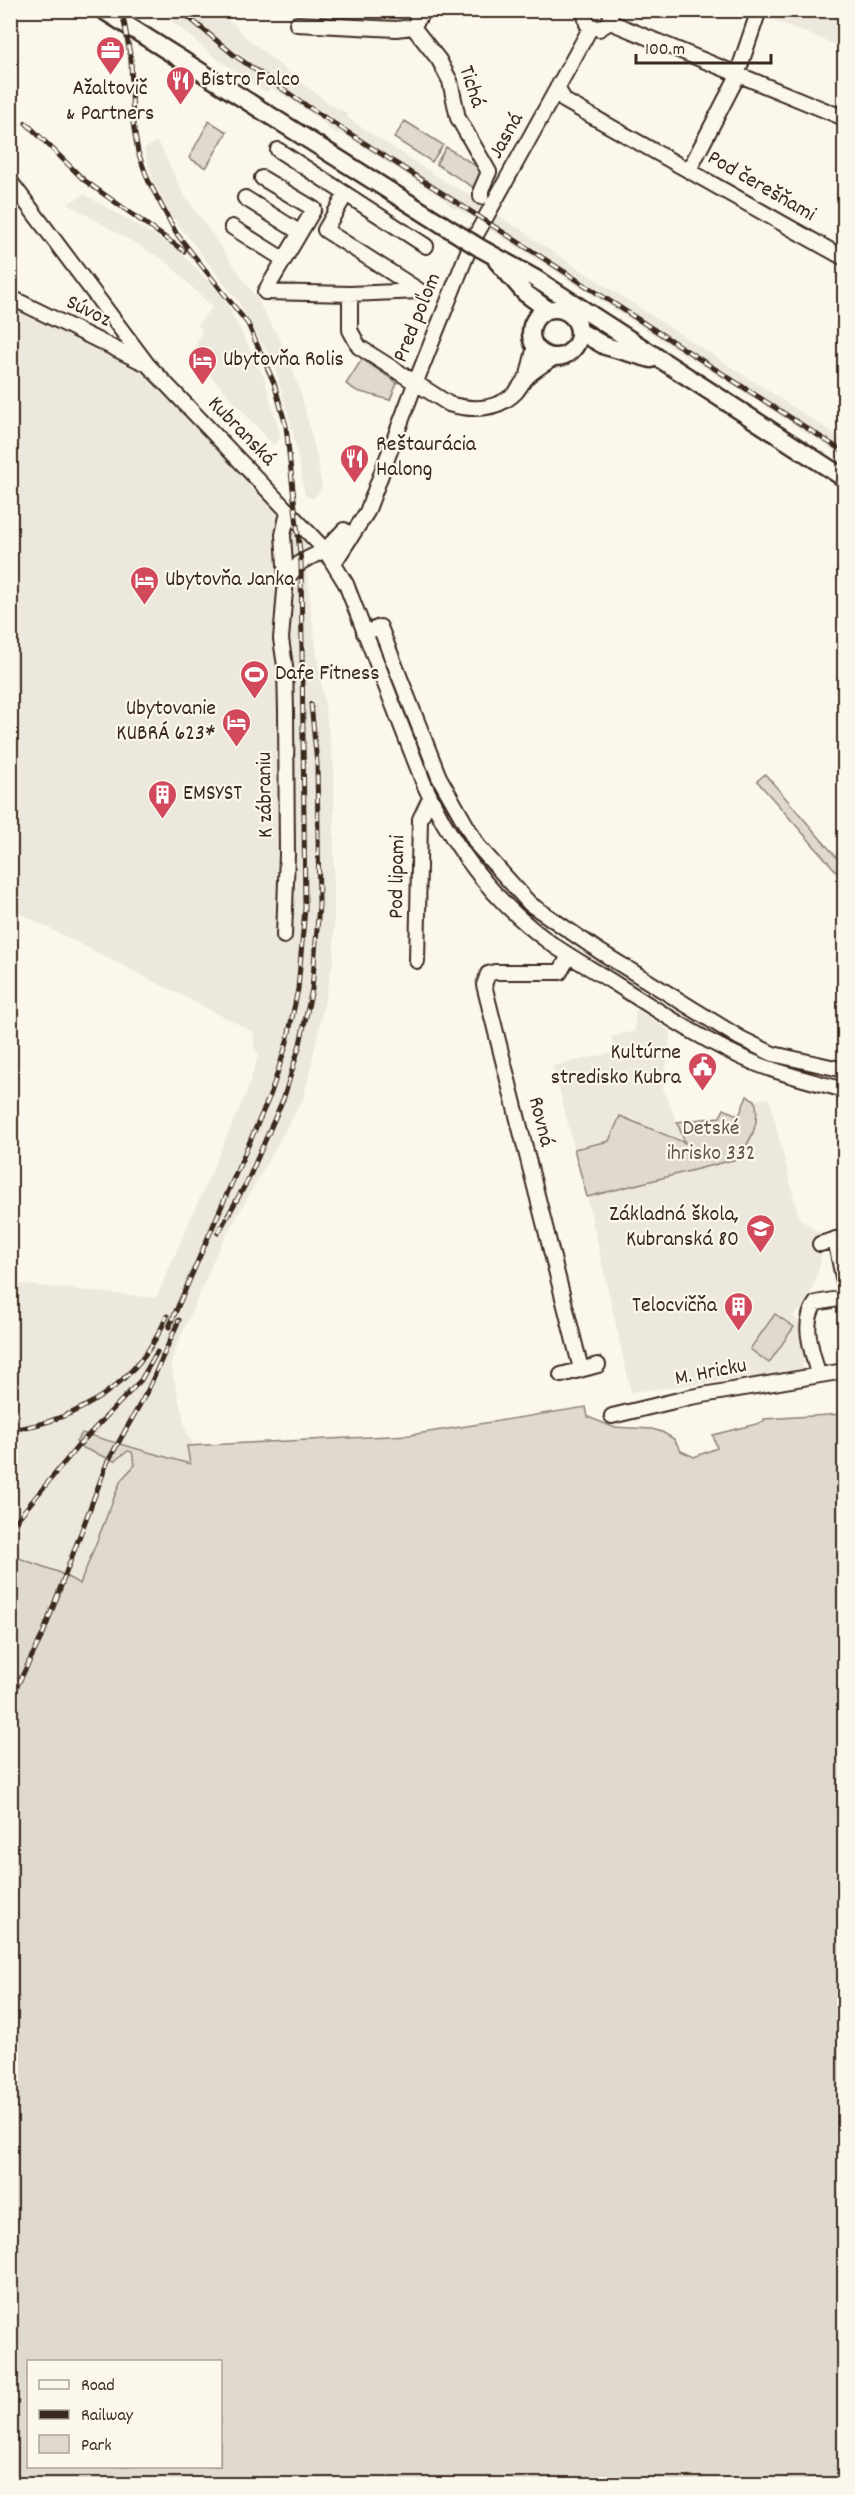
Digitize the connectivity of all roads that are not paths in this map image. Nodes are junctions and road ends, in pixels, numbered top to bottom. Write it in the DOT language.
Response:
graph roads {
  1 [pos="103,10"];
  2 [pos="424,10"];
  3 [pos="759,10"];
  4 [pos="584,11"];
  5 [pos="610,16"];
  6 [pos="297,24"];
  7 [pos="413,27"];
  8 [pos="591,27"];
  9 [pos="738,75"];
  10 [pos="557,88"];
  11 [pos="844,118"];
  12 [pos="278,150"];
  13 [pos="689,170"];
  14 [pos="262,178"];
  15 [pos="10,181"];
  16 [pos="346,194"];
  17 [pos="481,197"];
  18 [pos="245,198"];
  19 [pos="232,227"];
  20 [pos="299,232"];
  21 [pos="426,246"];
  22 [pos="487,252"];
  23 [pos="844,258"];
  24 [pos="283,259"];
  25 [pos="461,267"];
  26 [pos="392,272"];
  27 [pos="374,293"];
  28 [pos="525,293"];
  29 [pos="350,294"];
  30 [pos="10,297"];
  31 [pos="548,310"];
  32 [pos="534,321"];
  33 [pos="579,331"];
  34 [pos="535,346"];
  35 [pos="605,346"];
  36 [pos="574,349"];
  37 [pos="555,357"];
  38 [pos="147,364"];
  39 [pos="673,370"];
  40 [pos="528,375"];
  41 [pos="415,384"];
  42 [pos="844,478"];
  43 [pos="288,512"];
  44 [pos="368,512"];
  45 [pos="302,527"];
  46 [pos="344,530"];
  47 [pos="325,550"];
  48 [pos="334,563"];
  49 [pos="286,579"];
  50 [pos="364,633"];
  51 [pos="408,699"];
  52 [pos="393,705"];
  53 [pos="439,777"];
  54 [pos="424,784"];
  55 [pos="430,798"];
  56 [pos="478,846"];
  57 [pos="465,857"];
  58 [pos="530,904"];
  59 [pos="519,917"];
  60 [pos="284,936"];
  61 [pos="599,951"];
  62 [pos="569,956"];
  63 [pos="417,961"];
  64 [pos="589,967"];
  65 [pos="667,993"];
  66 [pos="658,1011"];
  67 [pos="740,1038"];
  68 [pos="732,1053"];
  69 [pos="812,1064"];
  70 [pos="844,1070"];
  71 [pos="808,1080"];
  72 [pos="844,1090"];
  73 [pos="839,1238"];
  74 [pos="820,1244"];
  75 [pos="844,1281"];
  76 [pos="844,1298"];
  77 [pos="598,1365"];
  78 [pos="581,1370"];
  79 [pos="844,1371"];
  80 [pos="561,1375"];
  81 [pos="818,1375"];
  82 [pos="612,1416"];
  1 -- 22 [label="main road, bridge"];
  2 -- 7 [label="street"];
  3 -- 9 [label="street, Pod čerešňami"];
  4 -- 8 [label="street"];
  5 -- 8 [label="street"];
  5 -- 9 [label="street"];
  6 -- 7 [label="street"];
  7 -- 17 [label="street, Tichá"];
  8 -- 10 [label="street, Jasná"];
  9 -- 11 [label="street"];
  9 -- 13 [label="street, Pod čerešňami"];
  10 -- 13 [label="street, Pod čerešňami"];
  10 -- 25 [label="street, Jasná"];
  12 -- 16 [label="street, Pred poľom"];
  13 -- 23 [label="street, Pod čerešňami"];
  14 -- 20 [label="street, Pred poľom"];
  15 -- 38 [label="street, Kubranská"];
  16 -- 21 [label="street, Pred poľom"];
  16 -- 26 [label="street, Pred poľom"];
  18 -- 20 [label="street"];
  19 -- 24 [label="street"];
  20 -- 24 [label="street, Pred poľom"];
  22 -- 28 [label="main road"];
  22 -- 39 [label="main road"];
  24 -- 29 [label="street, Pred poľom"];
  25 -- 41 [label="street, Pred poľom"];
  26 -- 27 [label="street"];
  26 -- 27 [label="street, Pred poľom"];
  27 -- 29 [label="street, Pred poľom"];
  28 -- 31 [label="main road"];
  28 -- 32 [label="main road"];
  29 -- 41 [label="street, Pred poľom"];
  30 -- 38 [label="street, Súvoz"];
  31 -- 32 [label="main road"];
  31 -- 33 [label="main road"];
  32 -- 34 [label="main road"];
  33 -- 35 [label="main road"];
  33 -- 36 [label="main road"];
  34 -- 37 [label="main road"];
  34 -- 40 [label="street, Pred poľom"];
  35 -- 36 [label="main road"];
  35 -- 39 [label="main road"];
  36 -- 37 [label="main road"];
  37 -- 40 [label="street, Pred poľom"];
  38 -- 43 [label="street, Kubranská"];
  39 -- 42 [label="main road"];
  40 -- 41 [label="street, Pred poľom"];
  41 -- 44 [label="street, Pred poľom"];
  43 -- 45 [label="street, Kubranská"];
  43 -- 49 [label="street, K zábraniu"];
  44 -- 46 [label="street"];
  44 -- 48 [label="street, Pred poľom"];
  45 -- 46 [label="street"];
  45 -- 47 [label="street, Kubranská"];
  46 -- 47 [label="street"];
  47 -- 48 [label="street, Kubranská"];
  47 -- 49 [label="street"];
  48 -- 50 [label="street, Kubranská"];
  49 -- 60 [label="street, K zábraniu"];
  50 -- 51 [label="street"];
  50 -- 52 [label="street, Kubranská"];
  51 -- 52 [label="street"];
  51 -- 53 [label="street"];
  52 -- 54 [label="street, Kubranská"];
  53 -- 54 [label="street"];
  53 -- 56 [label="street"];
  54 -- 55 [label="street, Kubranská"];
  55 -- 57 [label="street, Kubranská"];
  55 -- 63 [label="street, Pod lipami"];
  56 -- 57 [label="street"];
  56 -- 58 [label="street"];
  57 -- 59 [label="street, Kubranská"];
  58 -- 59 [label="street"];
  58 -- 61 [label="street"];
  59 -- 62 [label="street, Kubranská"];
  61 -- 64 [label="street"];
  61 -- 65 [label="street"];
  62 -- 64 [label="street, Kubranská"];
  62 -- 78 [label="street, Rovná"];
  64 -- 66 [label="street, Kubranská"];
  65 -- 66 [label="street"];
  65 -- 67 [label="street"];
  66 -- 68 [label="street, Kubranská"];
  67 -- 68 [label="street"];
  67 -- 69 [label="street"];
  68 -- 71 [label="street, Kubranská"];
  69 -- 70 [label="street"];
  69 -- 71 [label="street"];
  71 -- 72 [label="street, Kubranská"];
  73 -- 74 [label="street"];
  73 -- 75 [label="street"];
  76 -- 81 [label="street"];
  77 -- 78 [label="street"];
  78 -- 80 [label="street"];
  79 -- 81 [label="street, M. Hricku"];
  81 -- 82 [label="street, M. Hricku"];
}
